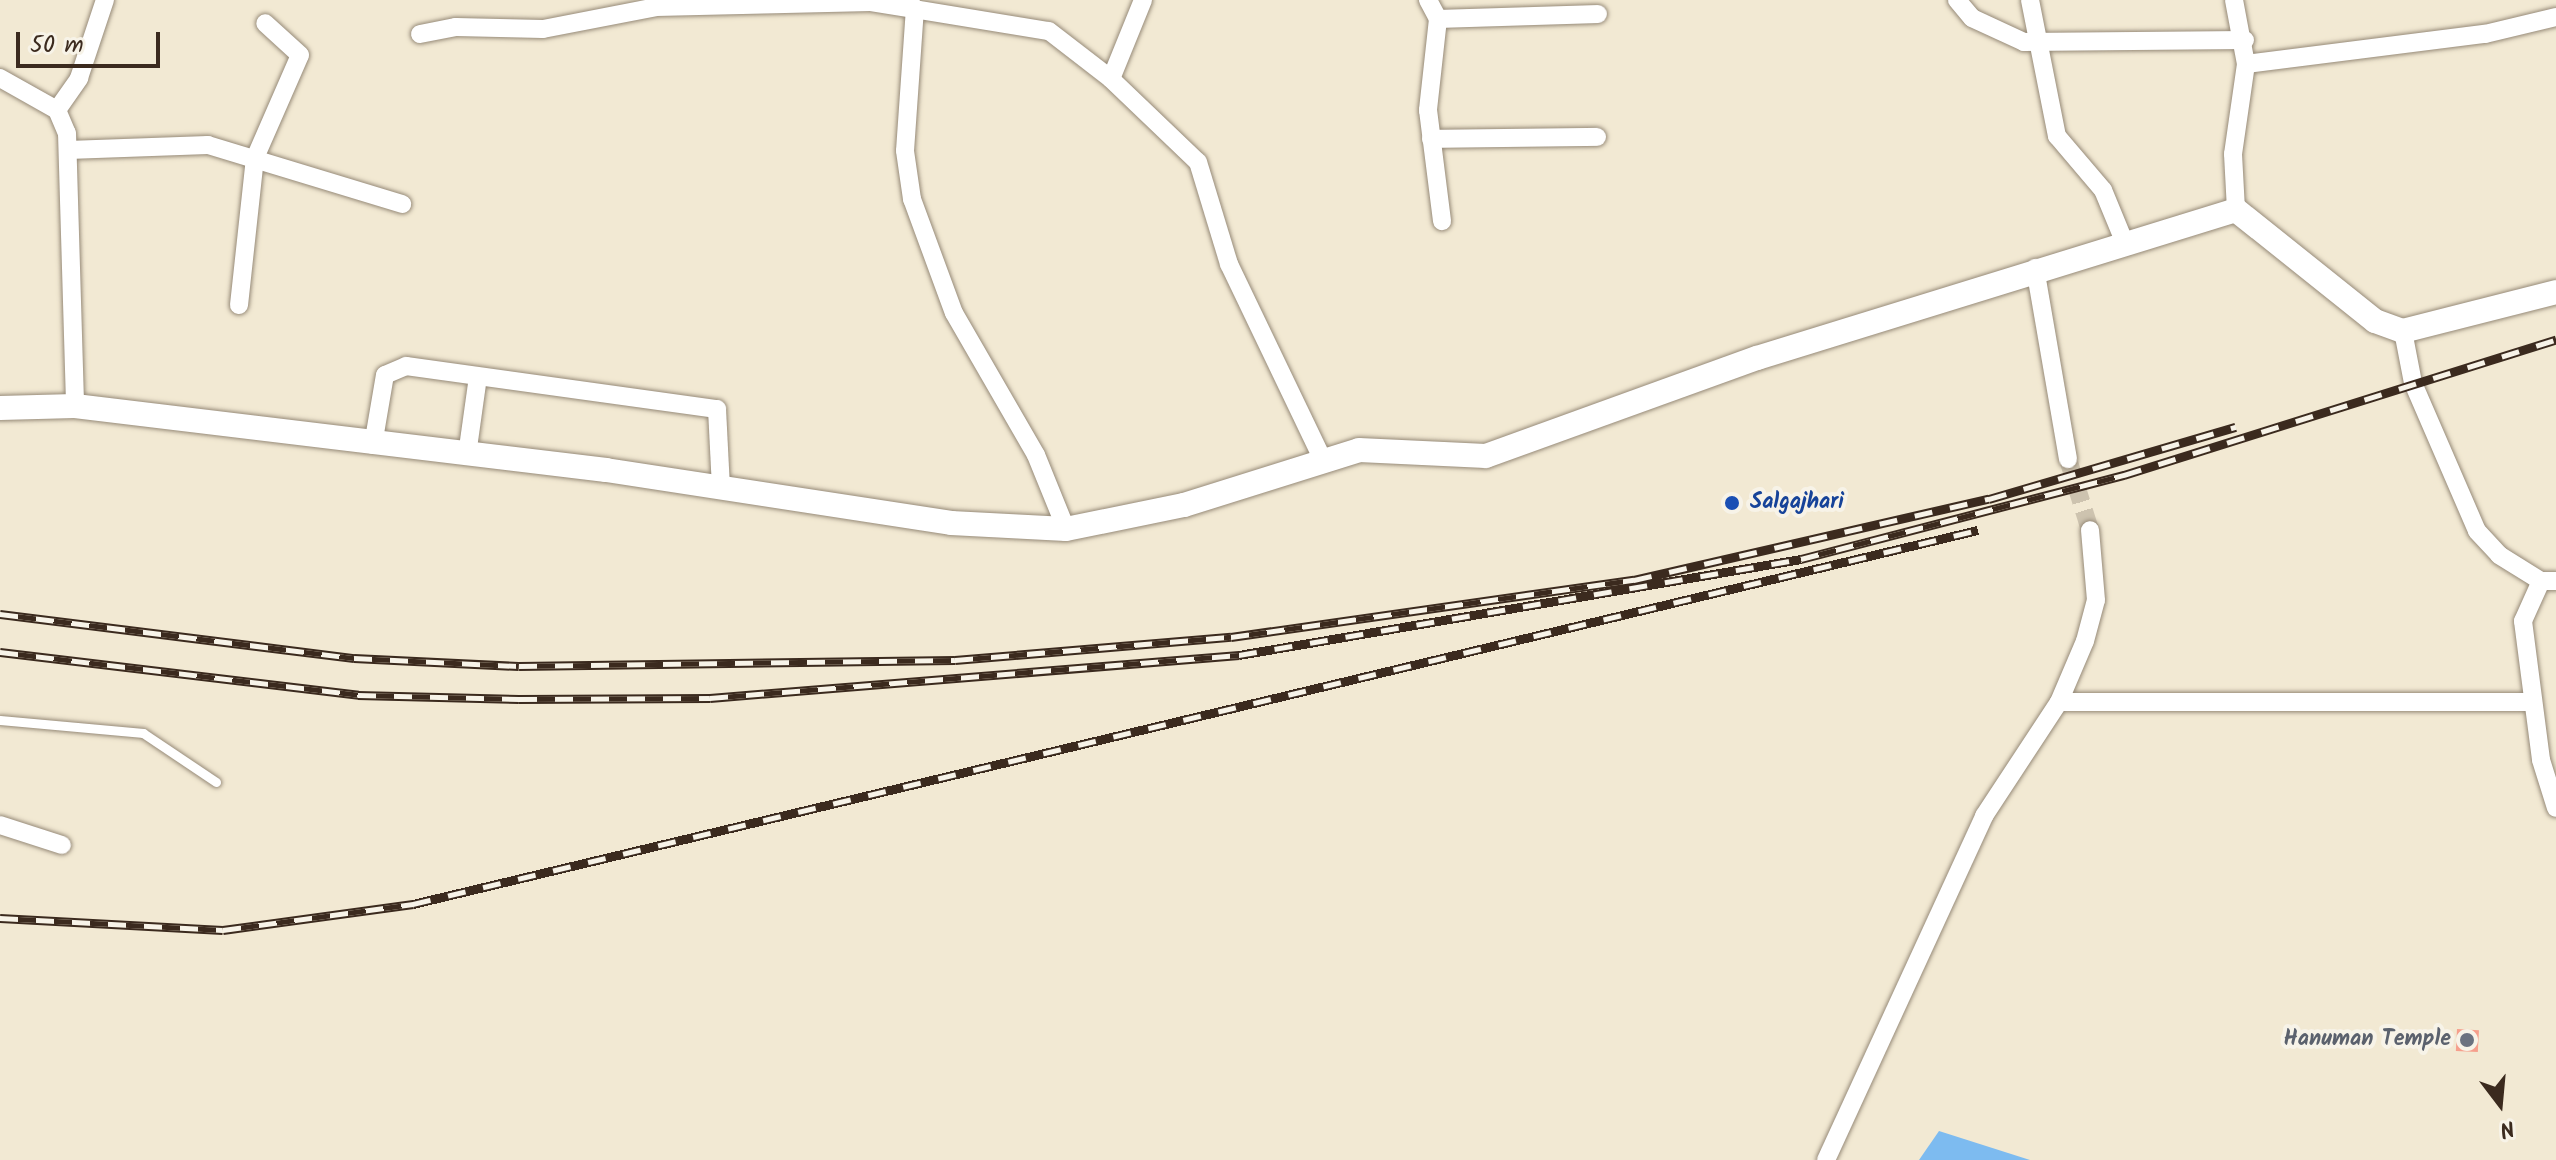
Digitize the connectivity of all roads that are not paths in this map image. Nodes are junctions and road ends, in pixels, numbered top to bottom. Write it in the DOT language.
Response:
graph roads {
  1 [pos="105,0"];
  2 [pos="1143,0"];
  3 [pos="1428,0"];
  4 [pos="1957,0"];
  5 [pos="2030,0"];
  6 [pos="2234,0"];
  7 [pos="823,1"];
  8 [pos="915,8"];
  9 [pos="1598,14"];
  10 [pos="2556,17"];
  11 [pos="1438,19"];
  12 [pos="265,23"];
  13 [pos="420,34"];
  14 [pos="2245,40"];
  15 [pos="2036,42"];
  16 [pos="2246,64"];
  17 [pos="0,78"];
  18 [pos="1111,79"];
  19 [pos="57,110"];
  20 [pos="1597,137"];
  21 [pos="1431,139"];
  22 [pos="68,150"];
  23 [pos="255,158"];
  24 [pos="402,204"];
  25 [pos="2236,210"];
  26 [pos="1442,221"];
  27 [pos="2124,241"];
  28 [pos="2035,268"];
  29 [pos="2556,292"];
  30 [pos="239,305"];
  31 [pos="2403,331"];
  32 [pos="478,377"];
  33 [pos="75,406"];
  34 [pos="0,408"];
  35 [pos="373,445"];
  36 [pos="467,455"];
  37 [pos="1322,458"];
  38 [pos="2068,459"];
  39 [pos="721,488"];
  40 [pos="1066,529"];
  41 [pos="2090,530"];
  42 [pos="2548,581"];
  43 [pos="2059,702"];
  44 [pos="2533,702"];
  45 [pos="0,720"];
  46 [pos="216,782"];
  47 [pos="2556,808"];
  48 [pos="0,825"];
  49 [pos="62,845"];
  50 [pos="1826,1160"];
  1 -- 19 [label="street"];
  2 -- 18 [label="street"];
  3 -- 11 [label="street"];
  4 -- 15 [label="street"];
  5 -- 15 [label="street"];
  6 -- 14 [label="street"];
  7 -- 8 [label="street"];
  7 -- 13 [label="street"];
  8 -- 18 [label="street"];
  8 -- 40 [label="street"];
  9 -- 11 [label="street"];
  10 -- 16 [label="street"];
  11 -- 21 [label="street"];
  12 -- 23 [label="street"];
  14 -- 15 [label="street"];
  14 -- 16 [label="street"];
  15 -- 27 [label="street"];
  16 -- 25 [label="street"];
  17 -- 19 [label="street"];
  18 -- 37 [label="street"];
  19 -- 22 [label="street"];
  20 -- 21 [label="street"];
  21 -- 26 [label="street"];
  22 -- 23 [label="street"];
  22 -- 33 [label="street"];
  23 -- 24 [label="street"];
  23 -- 30 [label="street"];
  25 -- 27 [label="main road"];
  25 -- 31 [label="main road"];
  27 -- 28 [label="main road"];
  28 -- 37 [label="main road"];
  28 -- 38 [label="street"];
  29 -- 31 [label="main road"];
  31 -- 42 [label="street"];
  32 -- 35 [label="street"];
  32 -- 36 [label="street"];
  32 -- 39 [label="street"];
  33 -- 34 [label="main road"];
  33 -- 35 [label="main road"];
  35 -- 36 [label="main road"];
  36 -- 39 [label="main road"];
  37 -- 40 [label="main road"];
  39 -- 40 [label="main road"];
  41 -- 43 [label="street"];
  42 -- 44 [label="street"];
  43 -- 44 [label="street"];
  43 -- 50 [label="street"];
  44 -- 47 [label="street"];
  45 -- 46 [label="lane"];
  48 -- 49 [label="street"];
}
